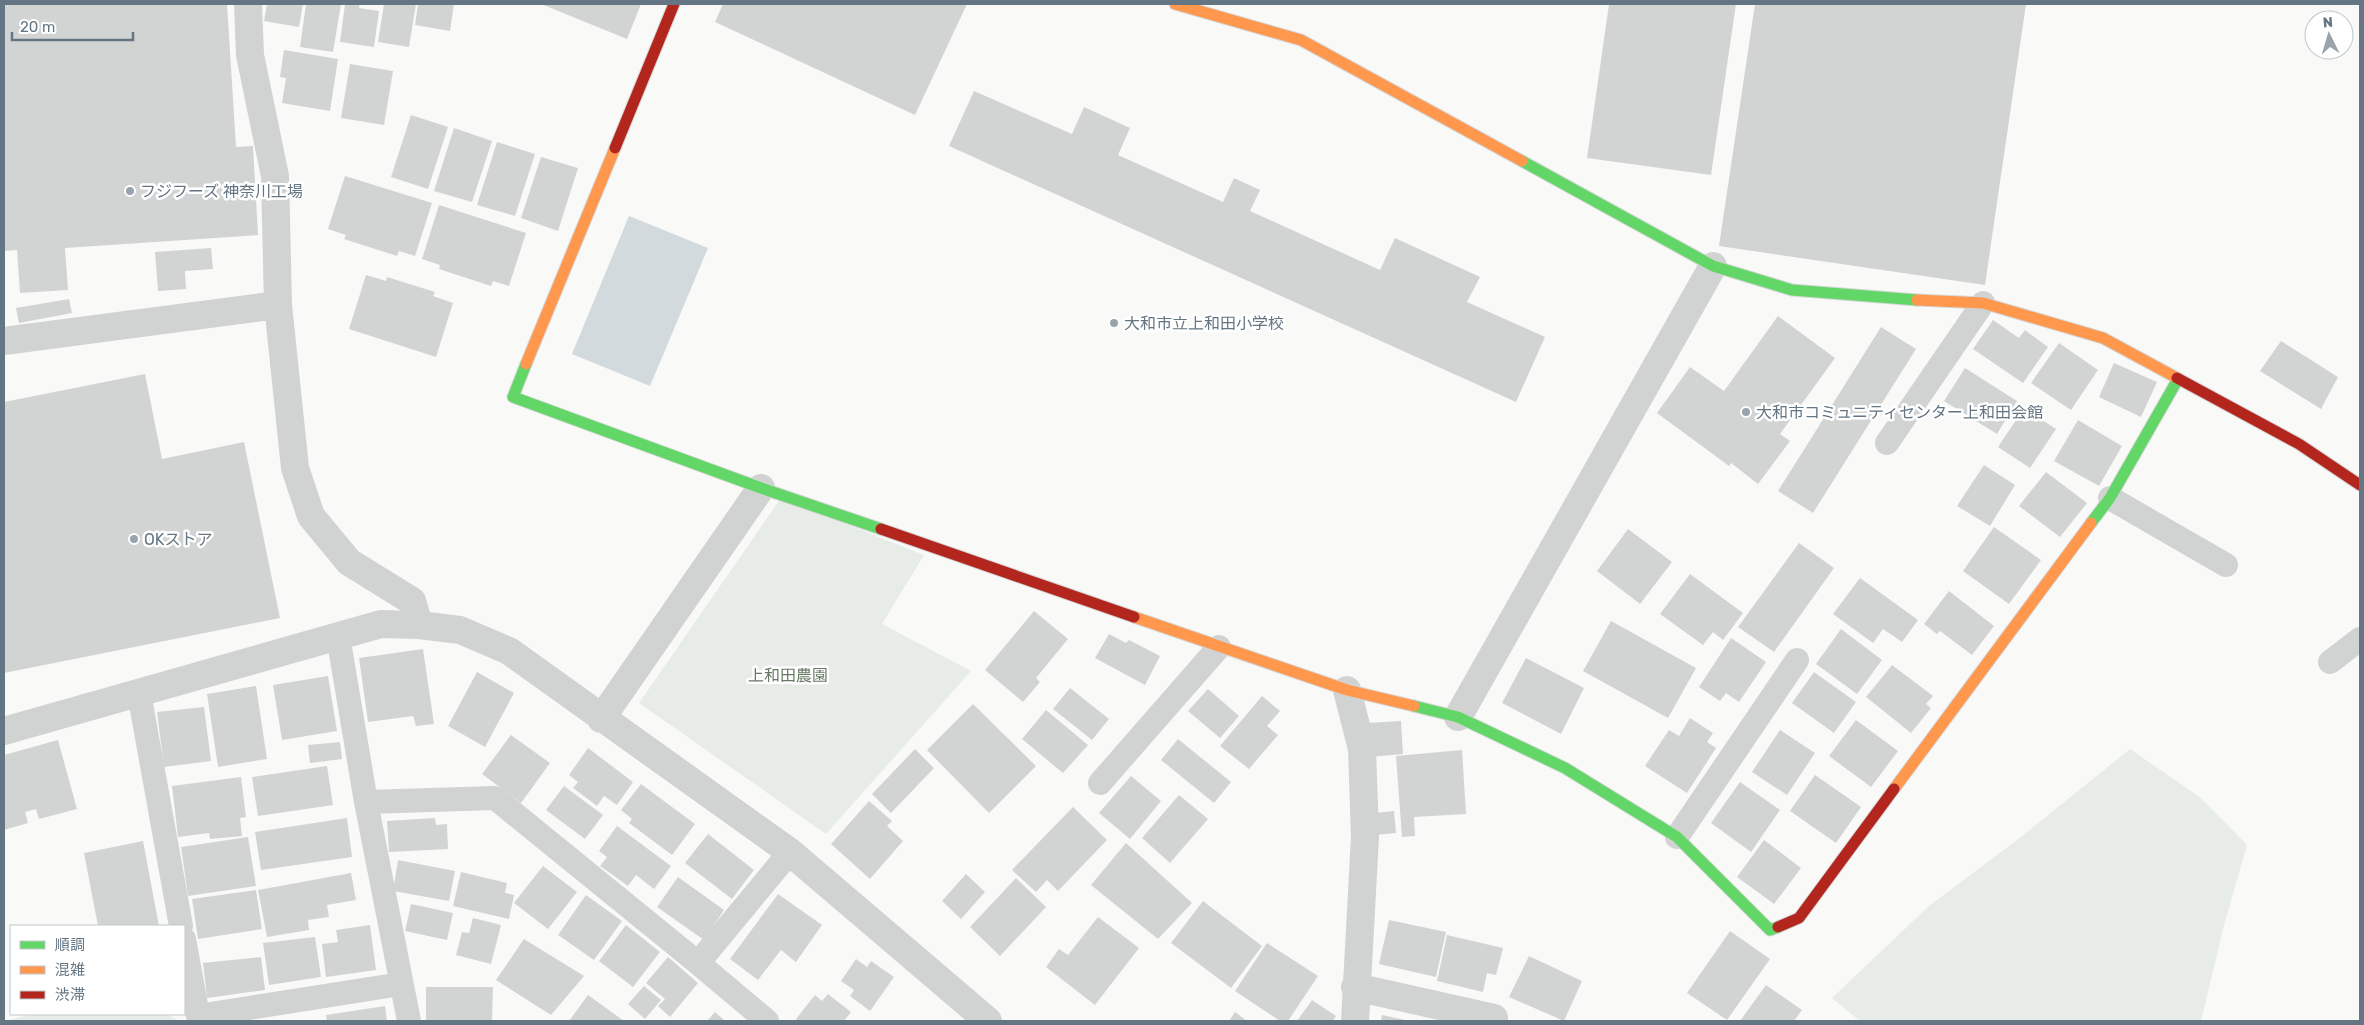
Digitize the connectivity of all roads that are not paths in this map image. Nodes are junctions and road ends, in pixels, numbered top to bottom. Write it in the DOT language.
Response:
graph roads {
  1 [pos="248,4"];
  2 [pos="674,4"];
  3 [pos="1175,4"];
  4 [pos="1713,266"];
  5 [pos="1983,303"];
  6 [pos="278,305"];
  7 [pos="4,341"];
  8 [pos="2178,379"];
  9 [pos="1887,443"];
  10 [pos="2360,485"];
  11 [pos="761,488"];
  12 [pos="2110,498"];
  13 [pos="2226,564"];
  14 [pos="419,625"];
  15 [pos="338,636"];
  16 [pos="2360,640"];
  17 [pos="1219,646"];
  18 [pos="1797,660"];
  19 [pos="2330,662"];
  20 [pos="1347,690"];
  21 [pos="138,693"];
  22 [pos="1458,717"];
  23 [pos="601,719"];
  24 [pos="4,731"];
  25 [pos="1100,784"];
  26 [pos="366,802"];
  27 [pos="1677,837"];
  28 [pos="790,852"];
  29 [pos="181,925"];
  30 [pos="185,944"];
  31 [pos="698,963"];
  32 [pos="401,984"];
  33 [pos="1355,987"];
  34 [pos="409,1021"];
  35 [pos="767,1021"];
  36 [pos="988,1021"];
  37 [pos="1355,1021"];
  38 [pos="1492,1021"];
  1 -- 6 [label="street"];
  2 -- 11 [label="street"];
  3 -- 4 [label="street"];
  4 -- 5 [label="street"];
  4 -- 22 [label="street"];
  5 -- 8 [label="street"];
  5 -- 9 [label="lane"];
  6 -- 7 [label="street"];
  6 -- 14 [label="street"];
  8 -- 10 [label="street"];
  8 -- 12 [label="street"];
  11 -- 17 [label="street"];
  11 -- 23 [label="street"];
  12 -- 13 [label="lane"];
  12 -- 27 [label="street"];
  14 -- 15 [label="street"];
  14 -- 23 [label="street"];
  15 -- 21 [label="street"];
  15 -- 26 [label="lane"];
  16 -- 19 [label="lane"];
  17 -- 20 [label="street"];
  17 -- 25 [label="lane"];
  18 -- 27 [label="lane"];
  20 -- 22 [label="street"];
  20 -- 33 [label="street"];
  21 -- 24 [label="street"];
  21 -- 29 [label="lane"];
  22 -- 27 [label="street"];
  23 -- 28 [label="street"];
  26 -- 31 [label="lane"];
  26 -- 32 [label="lane"];
  28 -- 31 [label="lane"];
  28 -- 36 [label="street"];
  30 -- 32 [label="lane"];
  31 -- 35 [label="lane"];
  32 -- 34 [label="lane"];
  33 -- 37 [label="street"];
  33 -- 38 [label="street"];
}
